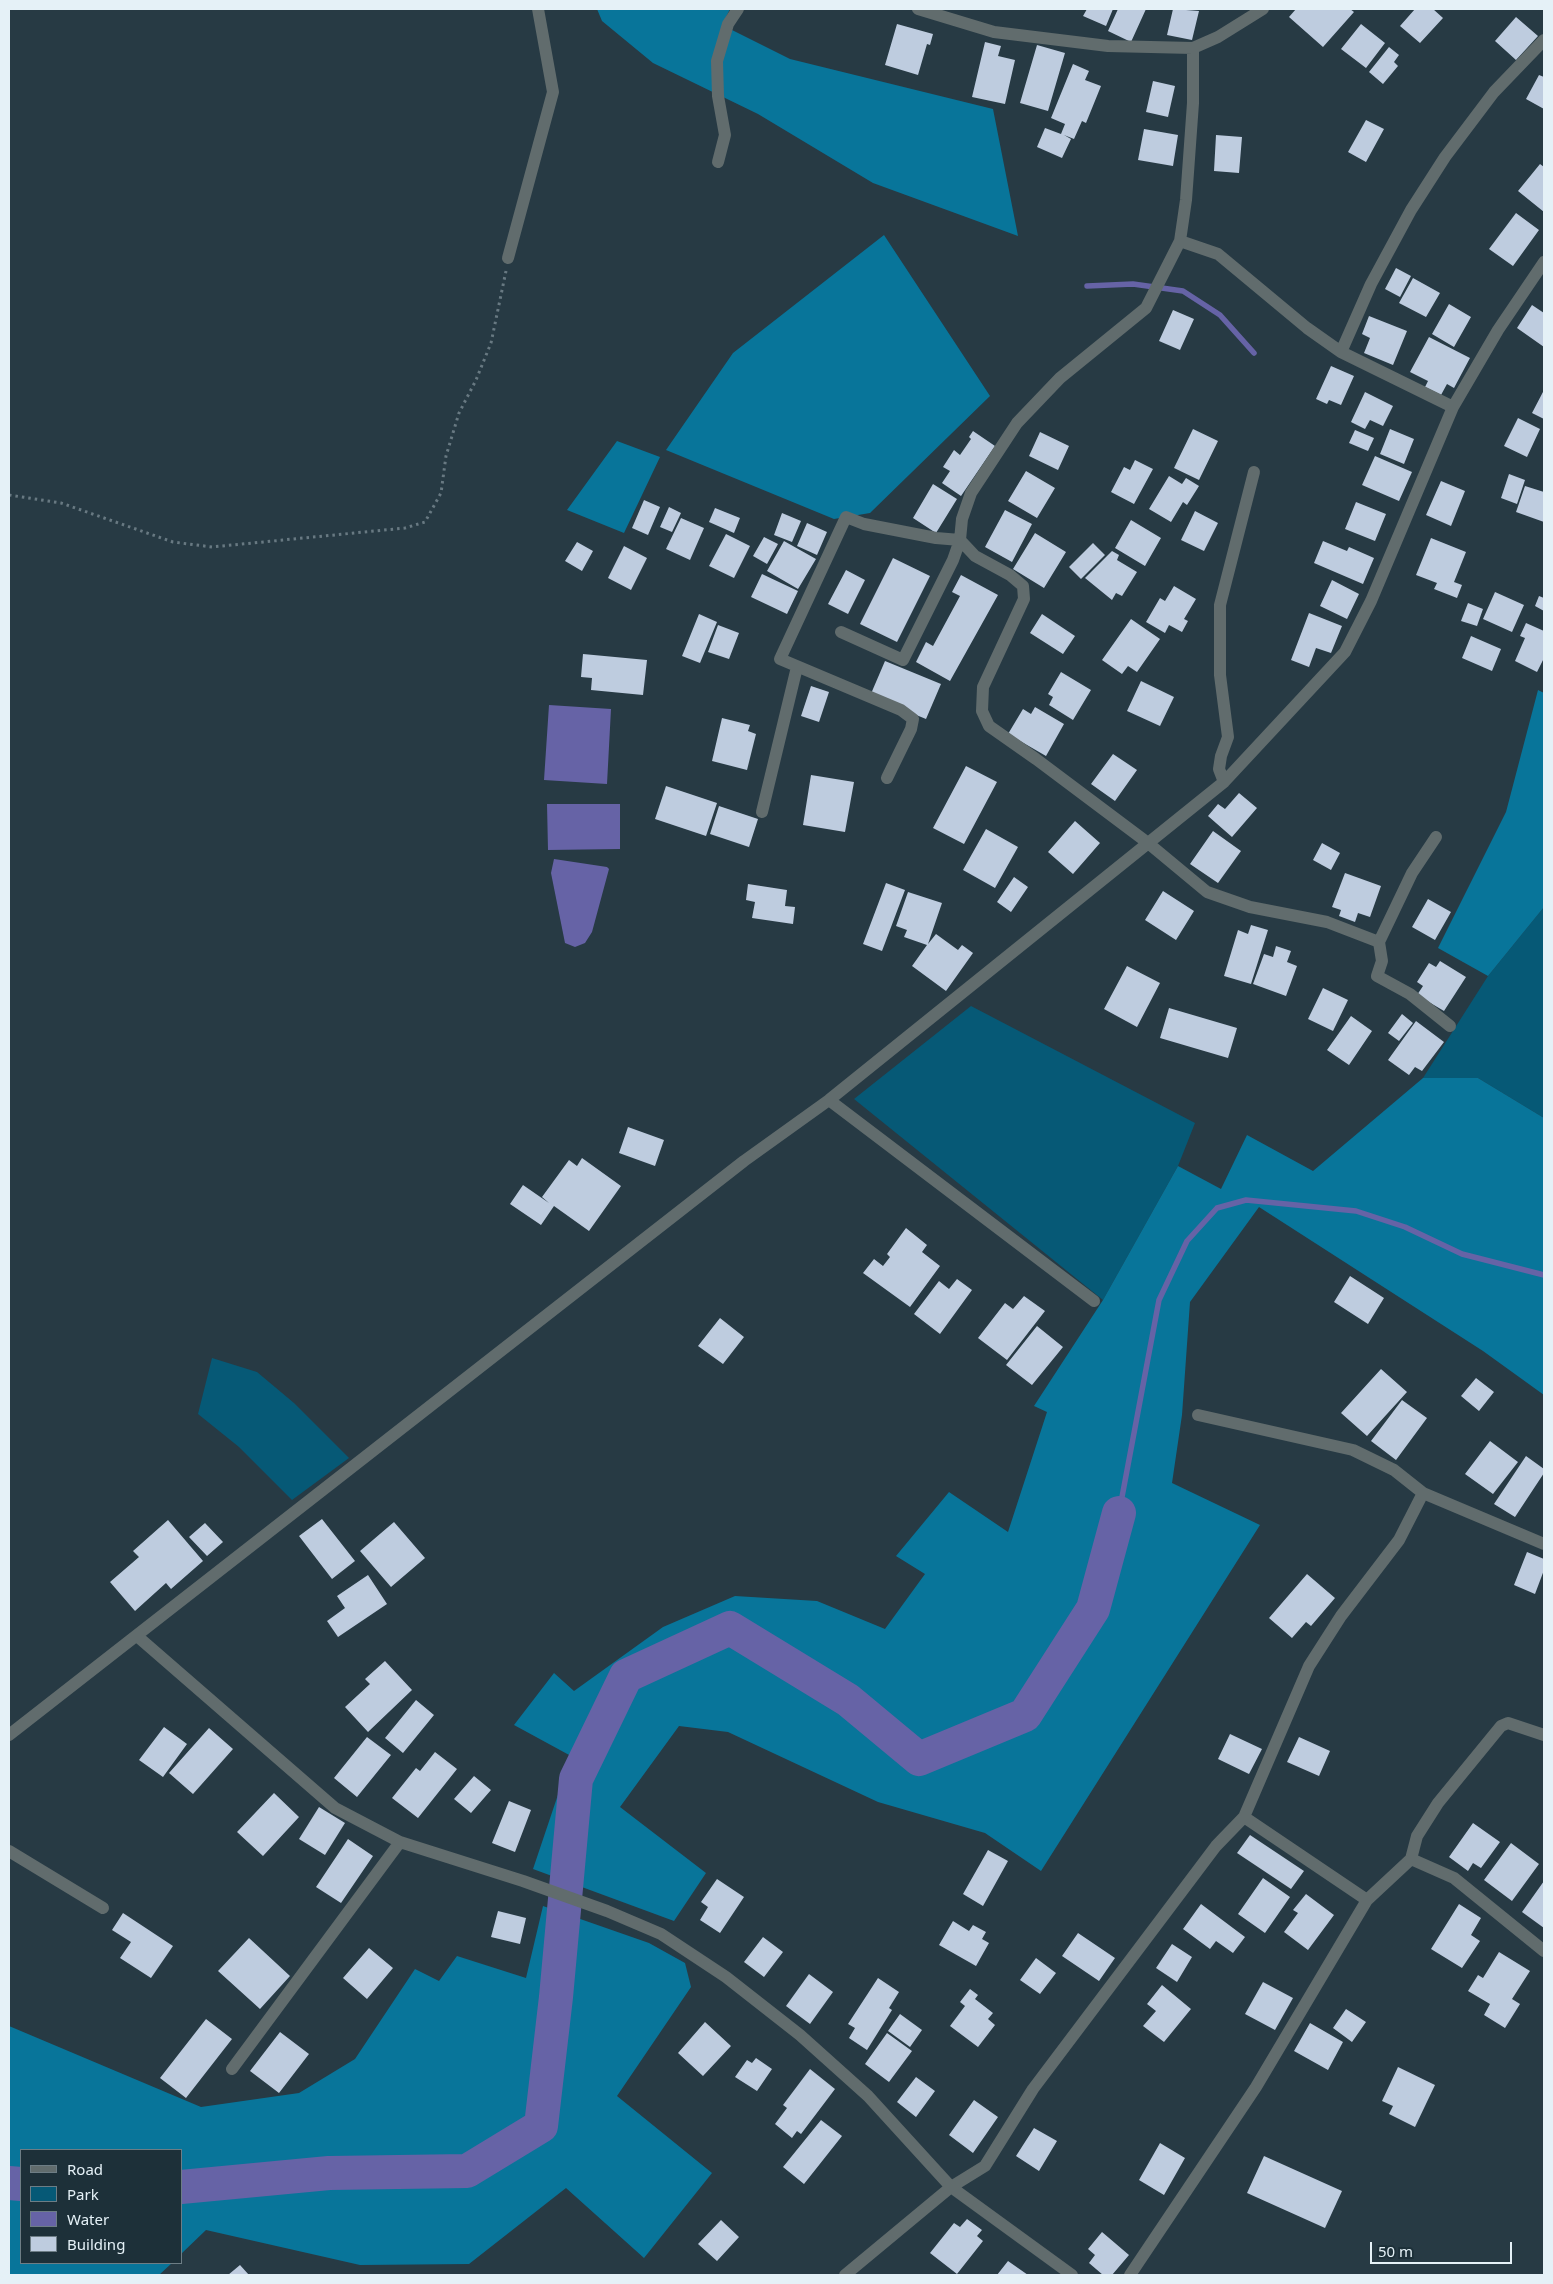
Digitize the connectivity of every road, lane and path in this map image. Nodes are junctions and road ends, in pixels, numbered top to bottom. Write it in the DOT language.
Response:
graph roads {
  1 [pos="538,9"];
  2 [pos="738,9"];
  3 [pos="918,9"];
  4 [pos="1263,9"];
  5 [pos="1544,40"];
  6 [pos="1193,48"];
  7 [pos="718,162"];
  8 [pos="1180,240"];
  9 [pos="508,258"];
  10 [pos="1544,262"];
  11 [pos="1341,352"];
  12 [pos="1453,407"];
  13 [pos="1254,472"];
  14 [pos="9,496"];
  15 [pos="960,540"];
  16 [pos="841,632"];
  17 [pos="797,667"];
  18 [pos="887,778"];
  19 [pos="1224,782"];
  20 [pos="762,812"];
  21 [pos="1436,837"];
  22 [pos="1148,843"];
  23 [pos="1379,942"];
  24 [pos="1450,1026"];
  25 [pos="829,1100"];
  26 [pos="1094,1301"];
  27 [pos="1198,1415"];
  28 [pos="1423,1493"];
  29 [pos="1544,1544"];
  30 [pos="137,1636"];
  31 [pos="9,1735"];
  32 [pos="1544,1735"];
  33 [pos="1244,1817"];
  34 [pos="400,1842"];
  35 [pos="9,1851"];
  36 [pos="1412,1859"];
  37 [pos="1367,1900"];
  38 [pos="103,1908"];
  39 [pos="1544,1951"];
  40 [pos="232,2069"];
  41 [pos="951,2187"];
  42 [pos="845,2275"];
  43 [pos="1072,2275"];
  44 [pos="1130,2275"];
  1 -- 9 [label="street"];
  2 -- 7 [label="street"];
  3 -- 6 [label="street"];
  4 -- 6 [label="street"];
  5 -- 11 [label="street"];
  6 -- 8 [label="street"];
  8 -- 11 [label="street"];
  8 -- 15 [label="street"];
  9 -- 14 [label="path"];
  10 -- 12 [label="street"];
  11 -- 12 [label="street"];
  12 -- 19 [label="street"];
  13 -- 19 [label="street"];
  15 -- 16 [label="street"];
  15 -- 17 [label="street"];
  15 -- 22 [label="street"];
  17 -- 18 [label="street"];
  17 -- 20 [label="street"];
  19 -- 22 [label="street"];
  21 -- 23 [label="street"];
  22 -- 23 [label="street"];
  22 -- 25 [label="street"];
  23 -- 24 [label="street"];
  25 -- 26 [label="street"];
  25 -- 30 [label="street"];
  27 -- 28 [label="street"];
  28 -- 29 [label="street"];
  28 -- 33 [label="street"];
  30 -- 31 [label="street"];
  30 -- 34 [label="street"];
  32 -- 36 [label="street"];
  33 -- 37 [label="street"];
  33 -- 41 [label="street"];
  34 -- 40 [label="street"];
  34 -- 41 [label="street"];
  35 -- 38 [label="street"];
  36 -- 37 [label="street"];
  36 -- 39 [label="street"];
  37 -- 44 [label="street"];
  41 -- 42 [label="street"];
  41 -- 43 [label="street"];
}
